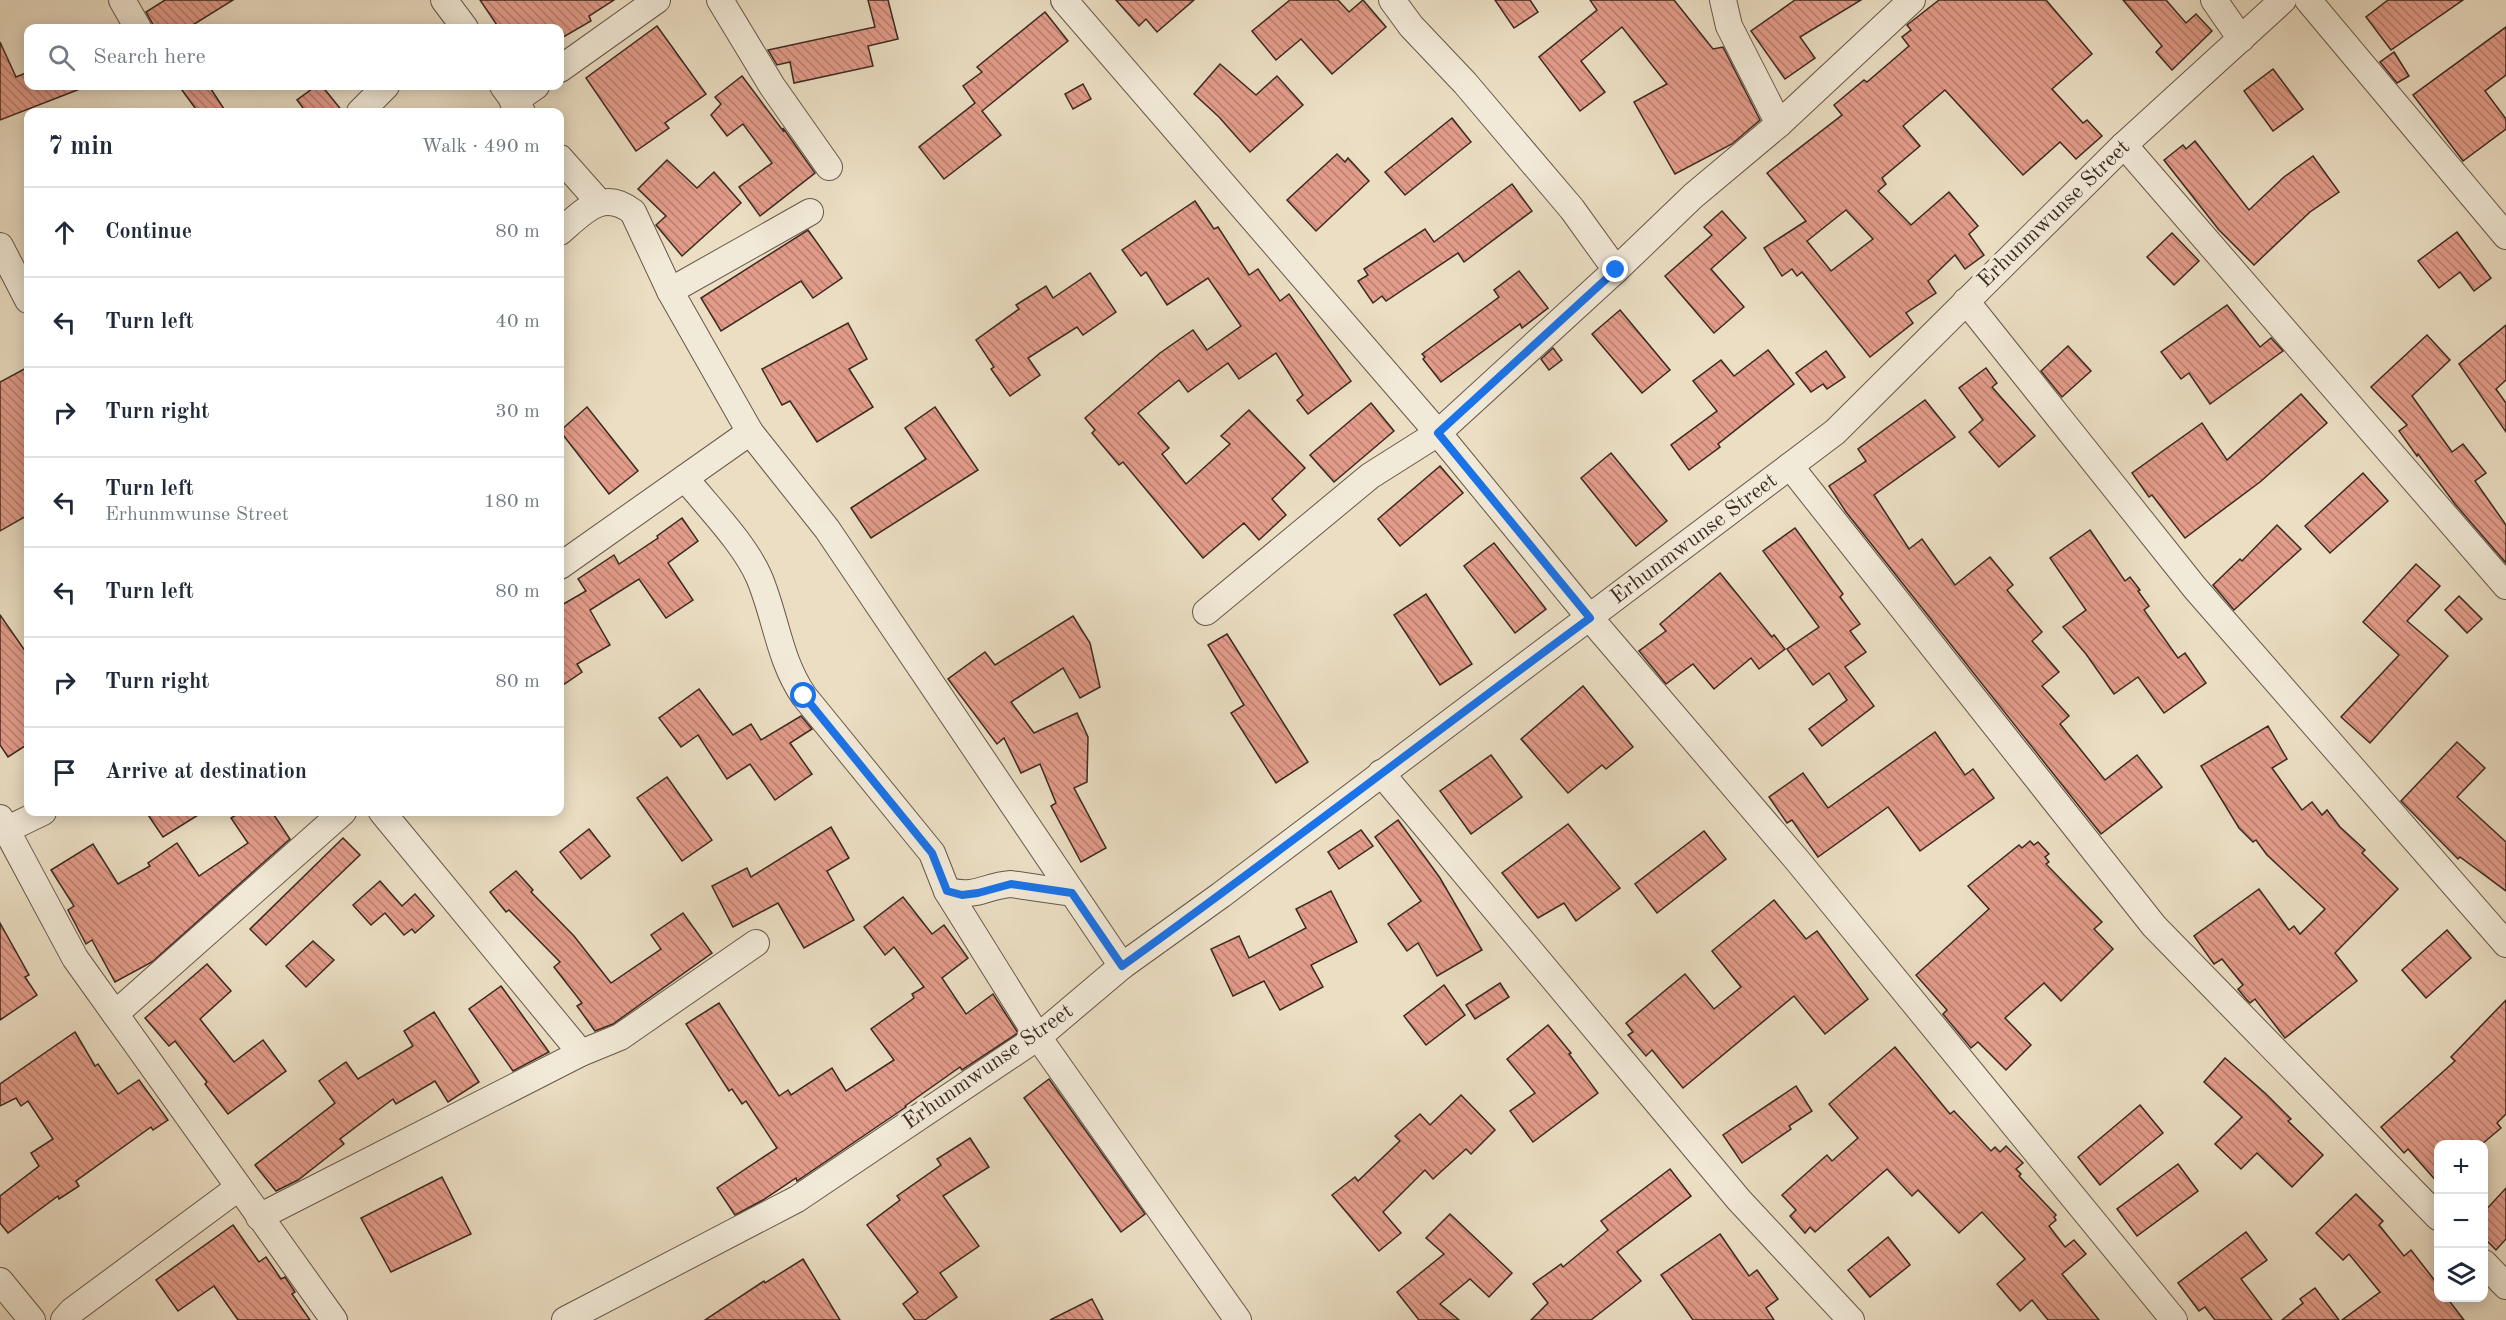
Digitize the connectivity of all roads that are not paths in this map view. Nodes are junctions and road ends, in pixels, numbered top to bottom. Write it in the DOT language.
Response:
graph roads {
  1 [pos="123,0"];
  2 [pos="657,0"];
  3 [pos="720,0"];
  4 [pos="1064,0"];
  5 [pos="1392,0"];
  6 [pos="1723,0"];
  7 [pos="1912,0"];
  8 [pos="2214,0"];
  9 [pos="2283,0"];
  10 [pos="2308,0"];
  11 [pos="136,24"];
  12 [pos="2241,39"];
  13 [pos="564,66"];
  14 [pos="382,90"];
  15 [pos="529,90"];
  16 [pos="513,100"];
  17 [pos="364,108"];
  18 [pos="1779,124"];
  19 [pos="2124,145"];
  20 [pos="564,163"];
  21 [pos="829,167"];
  22 [pos="599,202"];
  23 [pos="810,212"];
  24 [pos="564,229"];
  25 [pos="2506,236"];
  26 [pos="0,246"];
  27 [pos="1616,270"];
  28 [pos="24,290"];
  29 [pos="670,291"];
  30 [pos="1966,301"];
  31 [pos="750,432"];
  32 [pos="1438,433"];
  33 [pos="1790,466"];
  34 [pos="685,478"];
  35 [pos="564,563"];
  36 [pos="2506,586"];
  37 [pos="1206,612"];
  38 [pos="1590,618"];
  39 [pos="1381,773"];
  40 [pos="30,816"];
  41 [pos="338,816"];
  42 [pos="385,816"];
  43 [pos="3,824"];
  44 [pos="947,891"];
  45 [pos="1072,893"];
  46 [pos="756,943"];
  47 [pos="2506,944"];
  48 [pos="1122,966"];
  49 [pos="115,1014"];
  50 [pos="1038,1037"];
  51 [pos="581,1053"];
  52 [pos="238,1188"];
  53 [pos="2434,1212"];
  54 [pos="260,1217"];
  55 [pos="2488,1267"];
  56 [pos="0,1281"];
  57 [pos="2506,1286"];
  58 [pos="1846,1319"];
  59 [pos="32,1320"];
  60 [pos="64,1320"];
  61 [pos="334,1320"];
  62 [pos="565,1320"];
  63 [pos="1238,1320"];
  64 [pos="2174,1320"];
  1 -- 11 [label="street"];
  2 -- 13 [label="street"];
  3 -- 21 [label="street"];
  4 -- 32 [label="street"];
  5 -- 27 [label="street"];
  6 -- 18 [label="street"];
  7 -- 18 [label="street"];
  8 -- 12 [label="street"];
  9 -- 12 [label="street, Erhunmwunse Street"];
  10 -- 25 [label="street"];
  12 -- 19 [label="street, Erhunmwunse Street"];
  14 -- 17 [label="street"];
  15 -- 16 [label="street"];
  18 -- 27 [label="street"];
  19 -- 30 [label="street, Erhunmwunse Street"];
  19 -- 36 [label="street"];
  20 -- 22 [label="street"];
  22 -- 24 [label="street"];
  22 -- 29 [label="street"];
  23 -- 29 [label="street"];
  26 -- 28 [label="street"];
  27 -- 32 [label="street"];
  29 -- 31 [label="street"];
  30 -- 33 [label="street, Erhunmwunse Street"];
  30 -- 47 [label="street"];
  31 -- 34 [label="street"];
  31 -- 45 [label="street"];
  32 -- 37 [label="street"];
  32 -- 38 [label="street"];
  33 -- 38 [label="street, Erhunmwunse Street"];
  33 -- 53 [label="street"];
  34 -- 35 [label="street"];
  34 -- 44 [label="street"];
  38 -- 39 [label="street, Erhunmwunse Street"];
  38 -- 64 [label="street"];
  39 -- 48 [label="street, Erhunmwunse Street"];
  39 -- 58 [label="street"];
  40 -- 43 [label="street"];
  41 -- 49 [label="street"];
  42 -- 51 [label="street"];
  43 -- 49 [label="street"];
  44 -- 45 [label="street"];
  44 -- 50 [label="street"];
  45 -- 48 [label="street"];
  46 -- 51 [label="street"];
  48 -- 50 [label="street, Erhunmwunse Street"];
  49 -- 52 [label="street"];
  50 -- 62 [label="street, Erhunmwunse Street"];
  50 -- 63 [label="street"];
  51 -- 54 [label="street"];
  52 -- 54 [label="street"];
  52 -- 60 [label="street"];
  54 -- 61 [label="street"];
  55 -- 57 [label="street"];
  56 -- 59 [label="street"];
}
